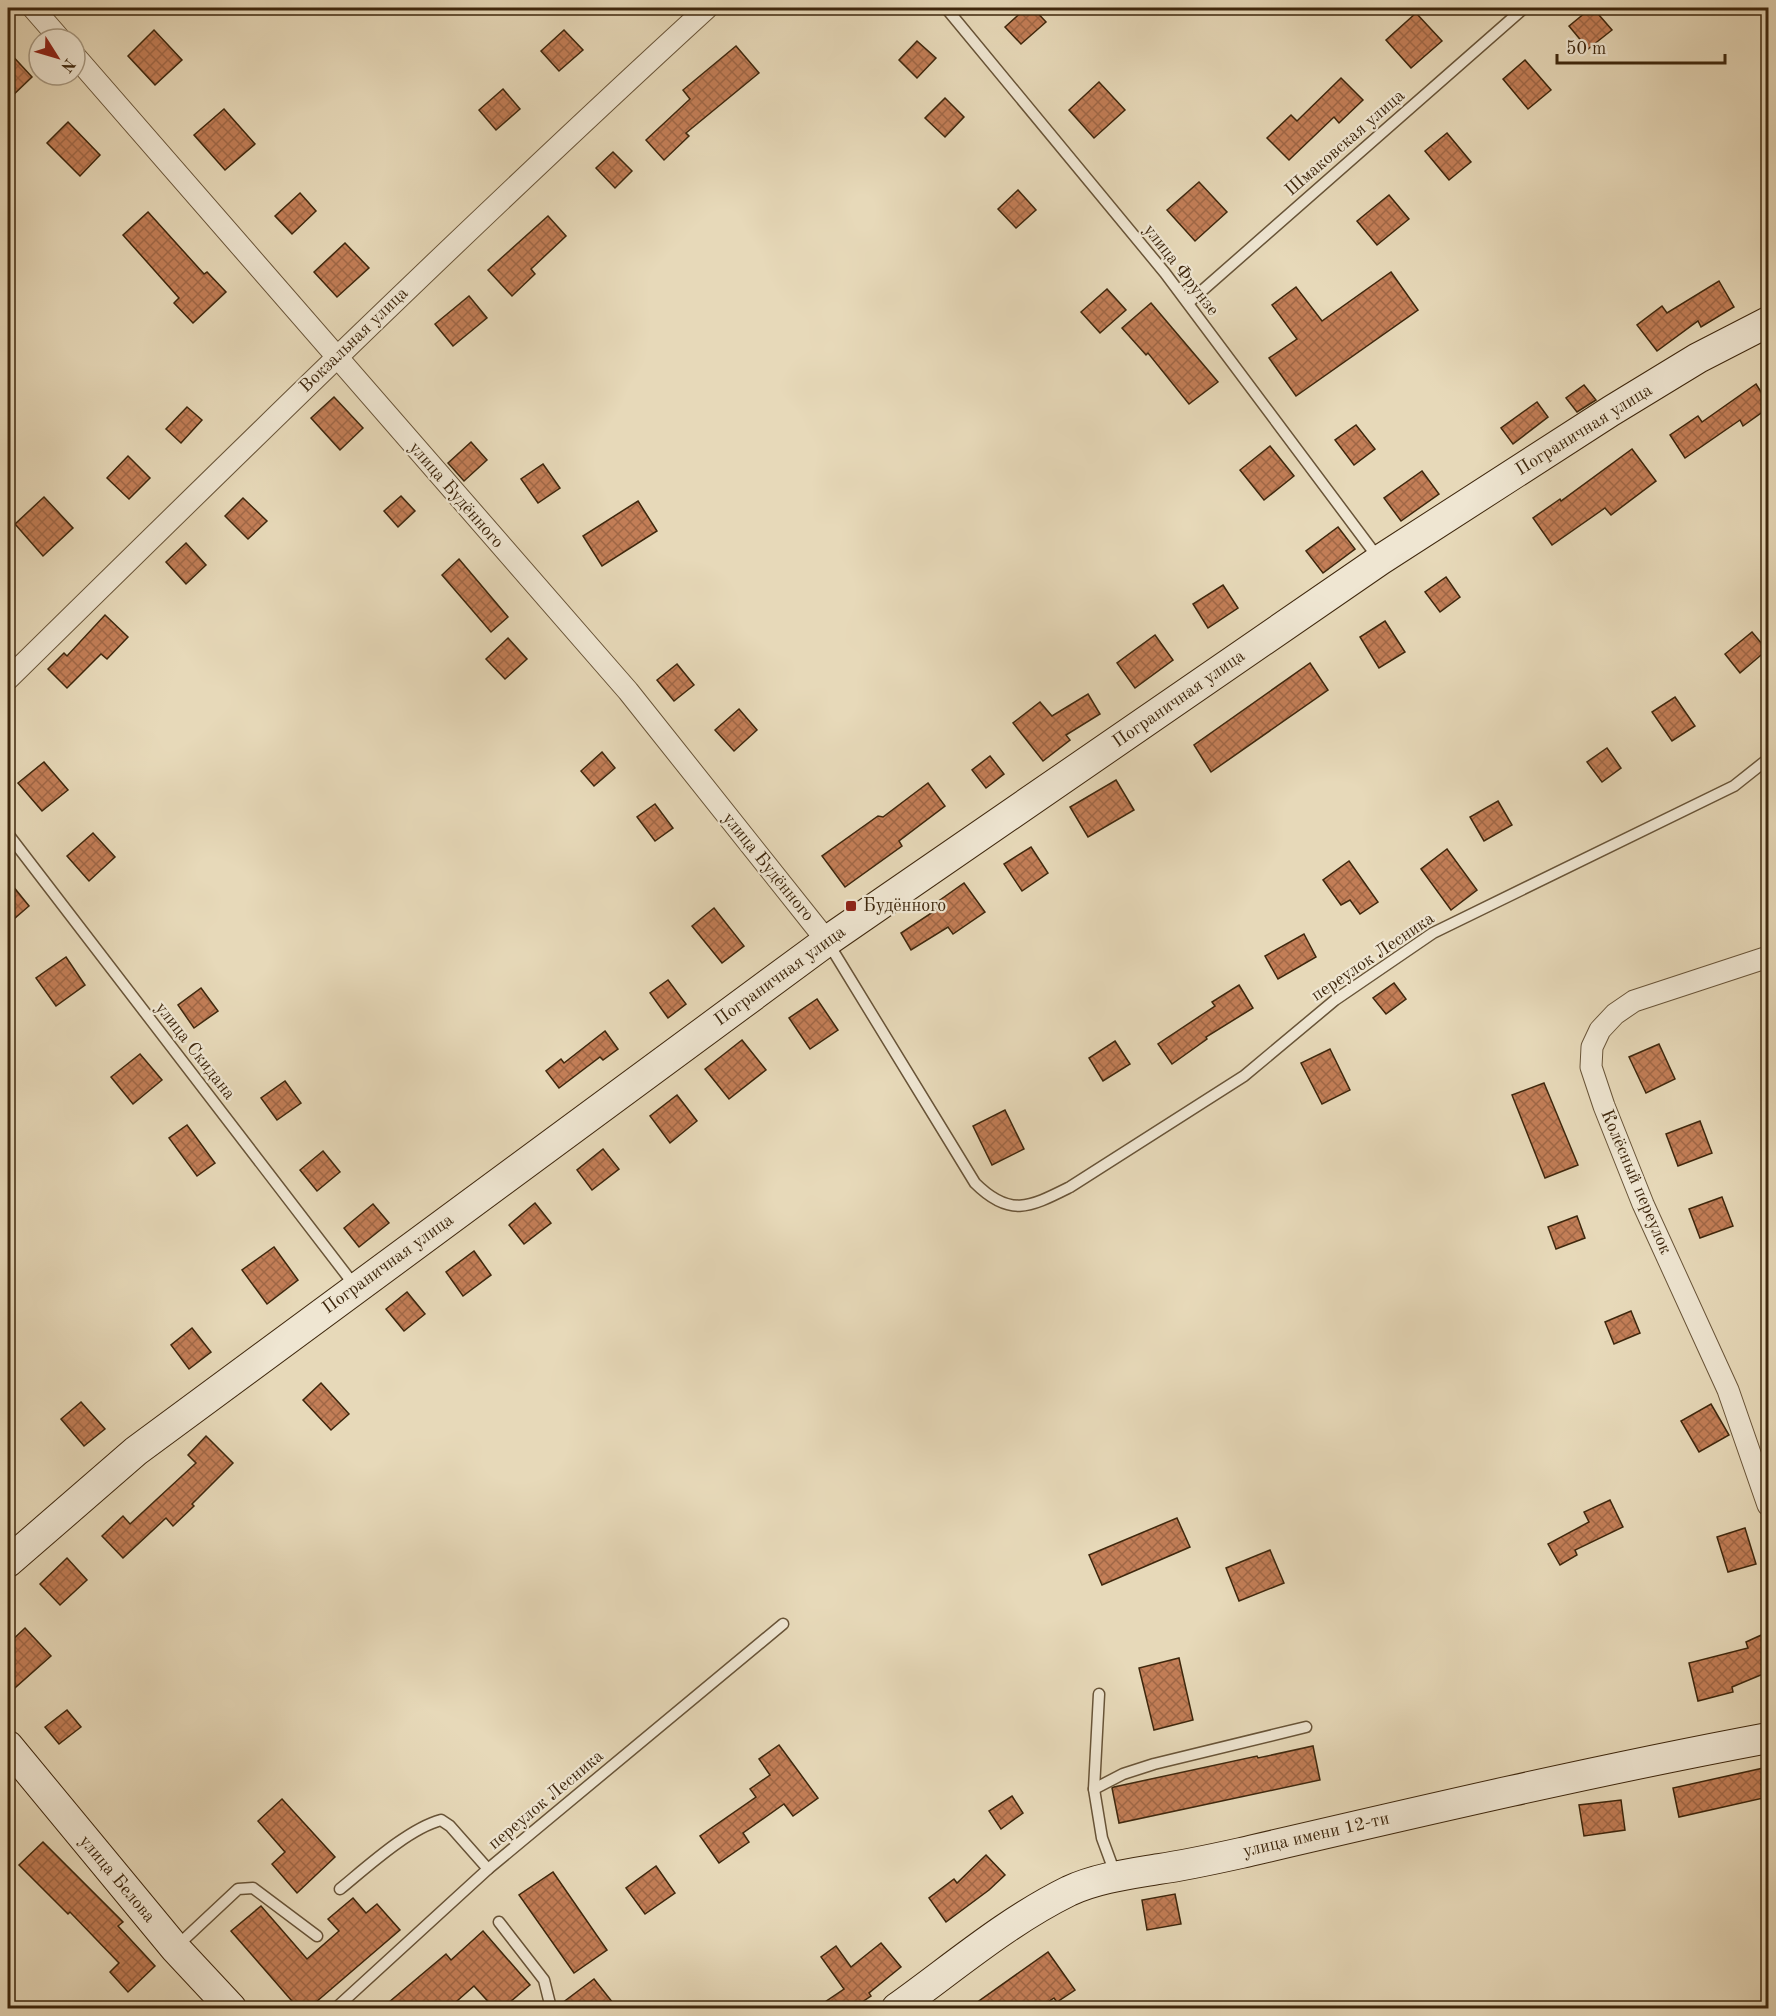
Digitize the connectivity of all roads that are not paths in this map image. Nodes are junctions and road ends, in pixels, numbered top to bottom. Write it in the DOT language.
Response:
graph roads {
  1 [pos="33,8"];
  2 [pos="707,8"];
  3 [pos="946,8"];
  4 [pos="1524,8"];
  5 [pos="50,27"];
  6 [pos="87,70"];
  7 [pos="1188,303"];
  8 [pos="1768,322"];
  9 [pos="336,357"];
  10 [pos="1380,560"];
  11 [pos="8,680"];
  12 [pos="1768,759"];
  13 [pos="8,834"];
  14 [pos="827,941"];
  15 [pos="1768,957"];
  16 [pos="356,1287"];
  17 [pos="1768,1505"];
  18 [pos="8,1562"];
  19 [pos="783,1624"];
  20 [pos="1099,1694"];
  21 [pos="1305,1727"];
  22 [pos="1768,1738"];
  23 [pos="8,1746"];
  24 [pos="1094,1789"];
  25 [pos="488,1869"];
  26 [pos="1116,1876"];
  27 [pos="340,1889"];
  28 [pos="498,1922"];
  29 [pos="317,1936"];
  30 [pos="175,1948"];
  31 [pos="231,2008"];
  32 [pos="336,2008"];
  33 [pos="550,2008"];
  34 [pos="897,2008"];
  1 -- 5 [label="street"];
  2 -- 9 [label="street, Вокзальная улица"];
  3 -- 7 [label="lane, улица Фрунзе"];
  4 -- 7 [label="lane, Шмаковская улица"];
  6 -- 9 [label="street, улица Будённого"];
  7 -- 10 [label="lane, улица Фрунзе"];
  8 -- 10 [label="street, Пограничная улица"];
  9 -- 11 [label="street, Вокзальная улица"];
  9 -- 14 [label="street, улица Будённого"];
  10 -- 14 [label="street, Пограничная улица"];
  12 -- 14 [label="lane, переулок Лесника"];
  13 -- 16 [label="lane, улица Скидана"];
  14 -- 16 [label="street, Пограничная улица"];
  15 -- 17 [label="street, Колёсный переулок"];
  16 -- 18 [label="street, Пограничная улица"];
  19 -- 25 [label="lane, переулок Лесника"];
  20 -- 24 [label="lane"];
  21 -- 24 [label="lane"];
  22 -- 26 [label="street, улица имени 12-ти"];
  23 -- 30 [label="street, улица Белова"];
  24 -- 26 [label="lane"];
  25 -- 27 [label="lane"];
  25 -- 32 [label="lane, переулок Лесника"];
  26 -- 34 [label="street, улица имени 12-ти"];
  28 -- 33 [label="lane"];
  29 -- 30 [label="lane"];
  30 -- 31 [label="street, улица Белова"];
}
